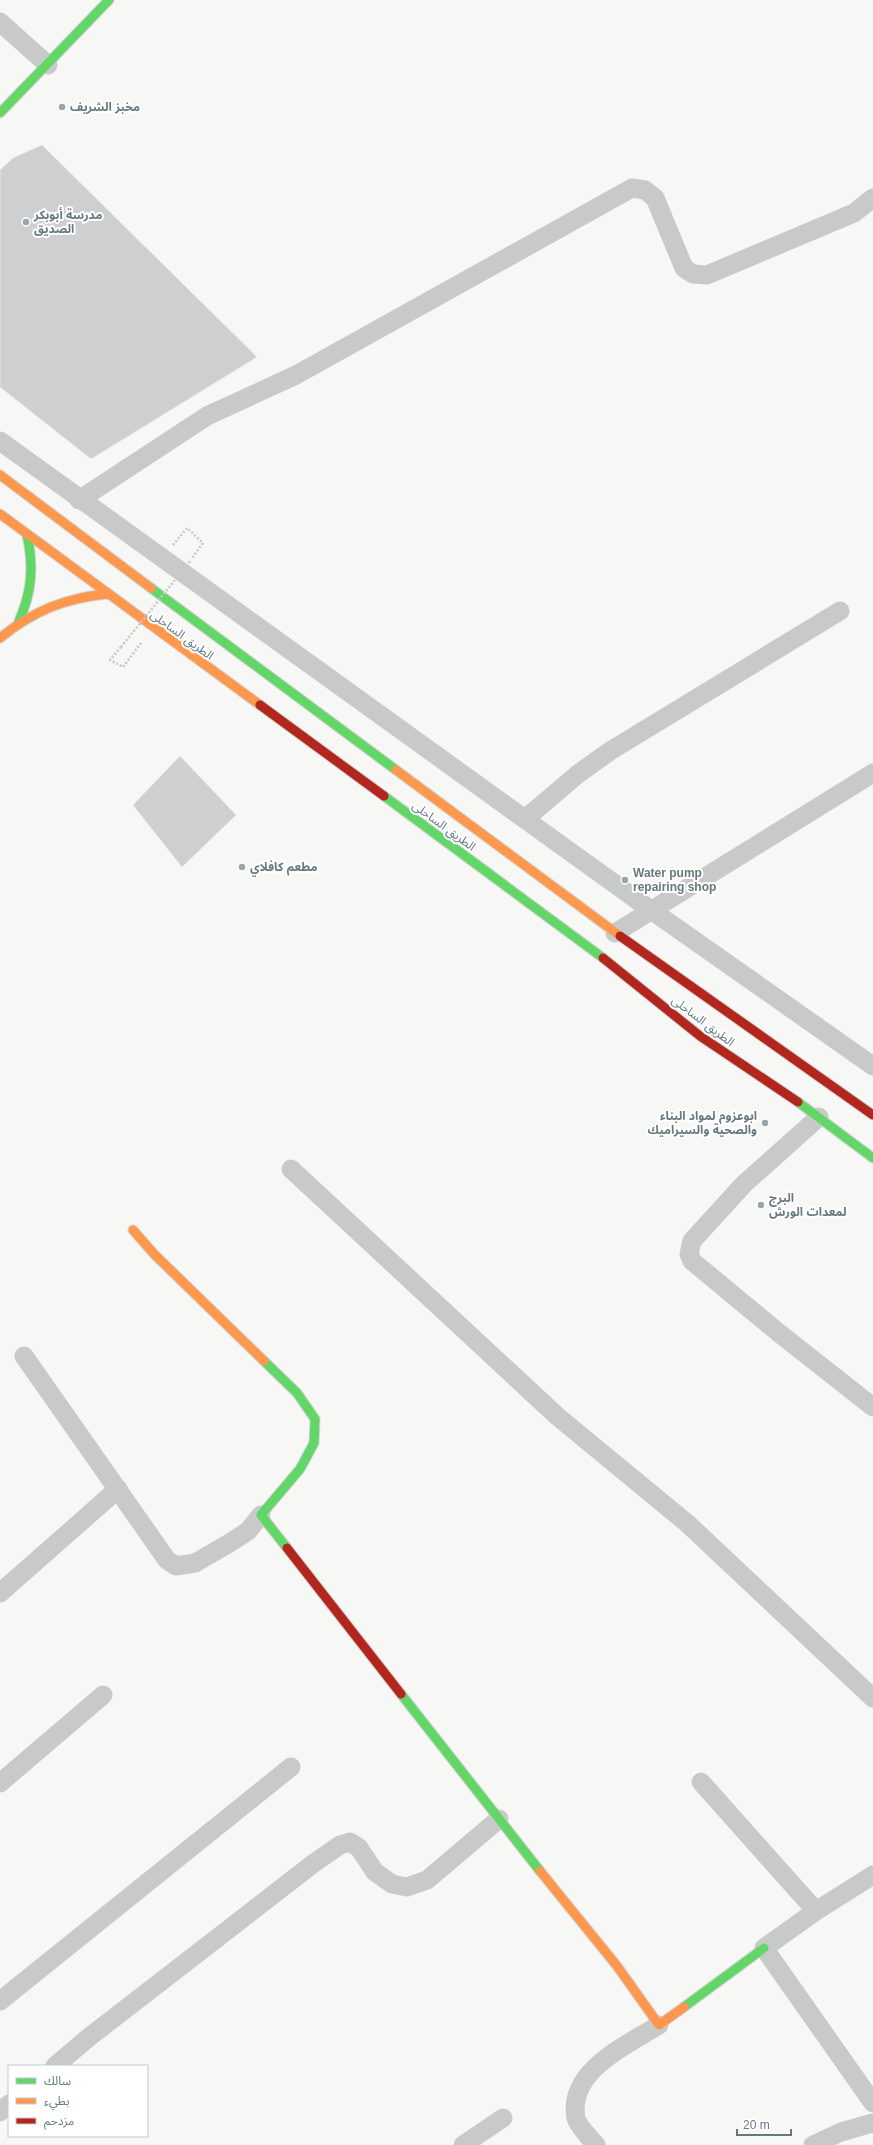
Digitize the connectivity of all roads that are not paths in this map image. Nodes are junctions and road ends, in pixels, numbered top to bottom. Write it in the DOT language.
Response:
graph roads {
  1 [pos="109,0"];
  2 [pos="0,22"];
  3 [pos="48,65"];
  4 [pos="0,113"];
  5 [pos="873,198"];
  6 [pos="0,441"];
  7 [pos="0,474"];
  8 [pos="79,500"];
  9 [pos="0,514"];
  10 [pos="27,535"];
  11 [pos="107,594"];
  12 [pos="840,611"];
  13 [pos="19,621"];
  14 [pos="0,638"];
  15 [pos="873,773"];
  16 [pos="525,819"];
  17 [pos="651,910"];
  18 [pos="615,933"];
  19 [pos="873,1066"];
  20 [pos="873,1115"];
  21 [pos="819,1117"];
  22 [pos="873,1158"];
  23 [pos="291,1170"];
  24 [pos="133,1230"];
  25 [pos="24,1356"];
  26 [pos="873,1407"];
  27 [pos="118,1489"];
  28 [pos="261,1515"];
  29 [pos="0,1593"];
  30 [pos="103,1695"];
  31 [pos="873,1698"];
  32 [pos="291,1766"];
  33 [pos="701,1782"];
  34 [pos="0,1783"];
  35 [pos="499,1819"];
  36 [pos="873,1875"];
  37 [pos="816,1911"];
  38 [pos="764,1948"];
  39 [pos="0,2001"];
  40 [pos="659,2025"];
  41 [pos="56,2065"];
  42 [pos="873,2103"];
  43 [pos="8,2105"];
  44 [pos="0,2112"];
  45 [pos="503,2118"];
  46 [pos="873,2123"];
  47 [pos="463,2145"];
  48 [pos="596,2145"];
  49 [pos="813,2145"];
  1 -- 3 [label="main road"];
  2 -- 3 [label="street"];
  3 -- 4 [label="main road"];
  5 -- 8 [label="street"];
  6 -- 8 [label="street"];
  7 -- 18 [label="main road, الطريق الساحلى"];
  8 -- 16 [label="street"];
  9 -- 10 [label="main road, الطريق الساحلى"];
  10 -- 11 [label="main road, الطريق الساحلى"];
  10 -- 13 [label="main road"];
  11 -- 13 [label="main road"];
  11 -- 21 [label="main road, الطريق الساحلى"];
  12 -- 16 [label="street"];
  13 -- 14 [label="main road"];
  15 -- 17 [label="street"];
  16 -- 17 [label="street"];
  17 -- 18 [label="street"];
  17 -- 19 [label="street"];
  18 -- 20 [label="main road, الطريق الساحلى"];
  21 -- 22 [label="main road, الطريق الساحلى"];
  21 -- 26 [label="street"];
  23 -- 31 [label="street"];
  24 -- 28 [label="main road"];
  25 -- 27 [label="street"];
  27 -- 28 [label="street"];
  27 -- 29 [label="street"];
  28 -- 35 [label="main road"];
  30 -- 34 [label="street"];
  32 -- 39 [label="street"];
  33 -- 37 [label="street"];
  35 -- 40 [label="main road"];
  35 -- 41 [label="street"];
  36 -- 37 [label="street"];
  37 -- 38 [label="street"];
  38 -- 40 [label="main road"];
  38 -- 42 [label="street"];
  40 -- 48 [label="street"];
  43 -- 44 [label="street"];
  45 -- 47 [label="street"];
  46 -- 49 [label="street"];
}
